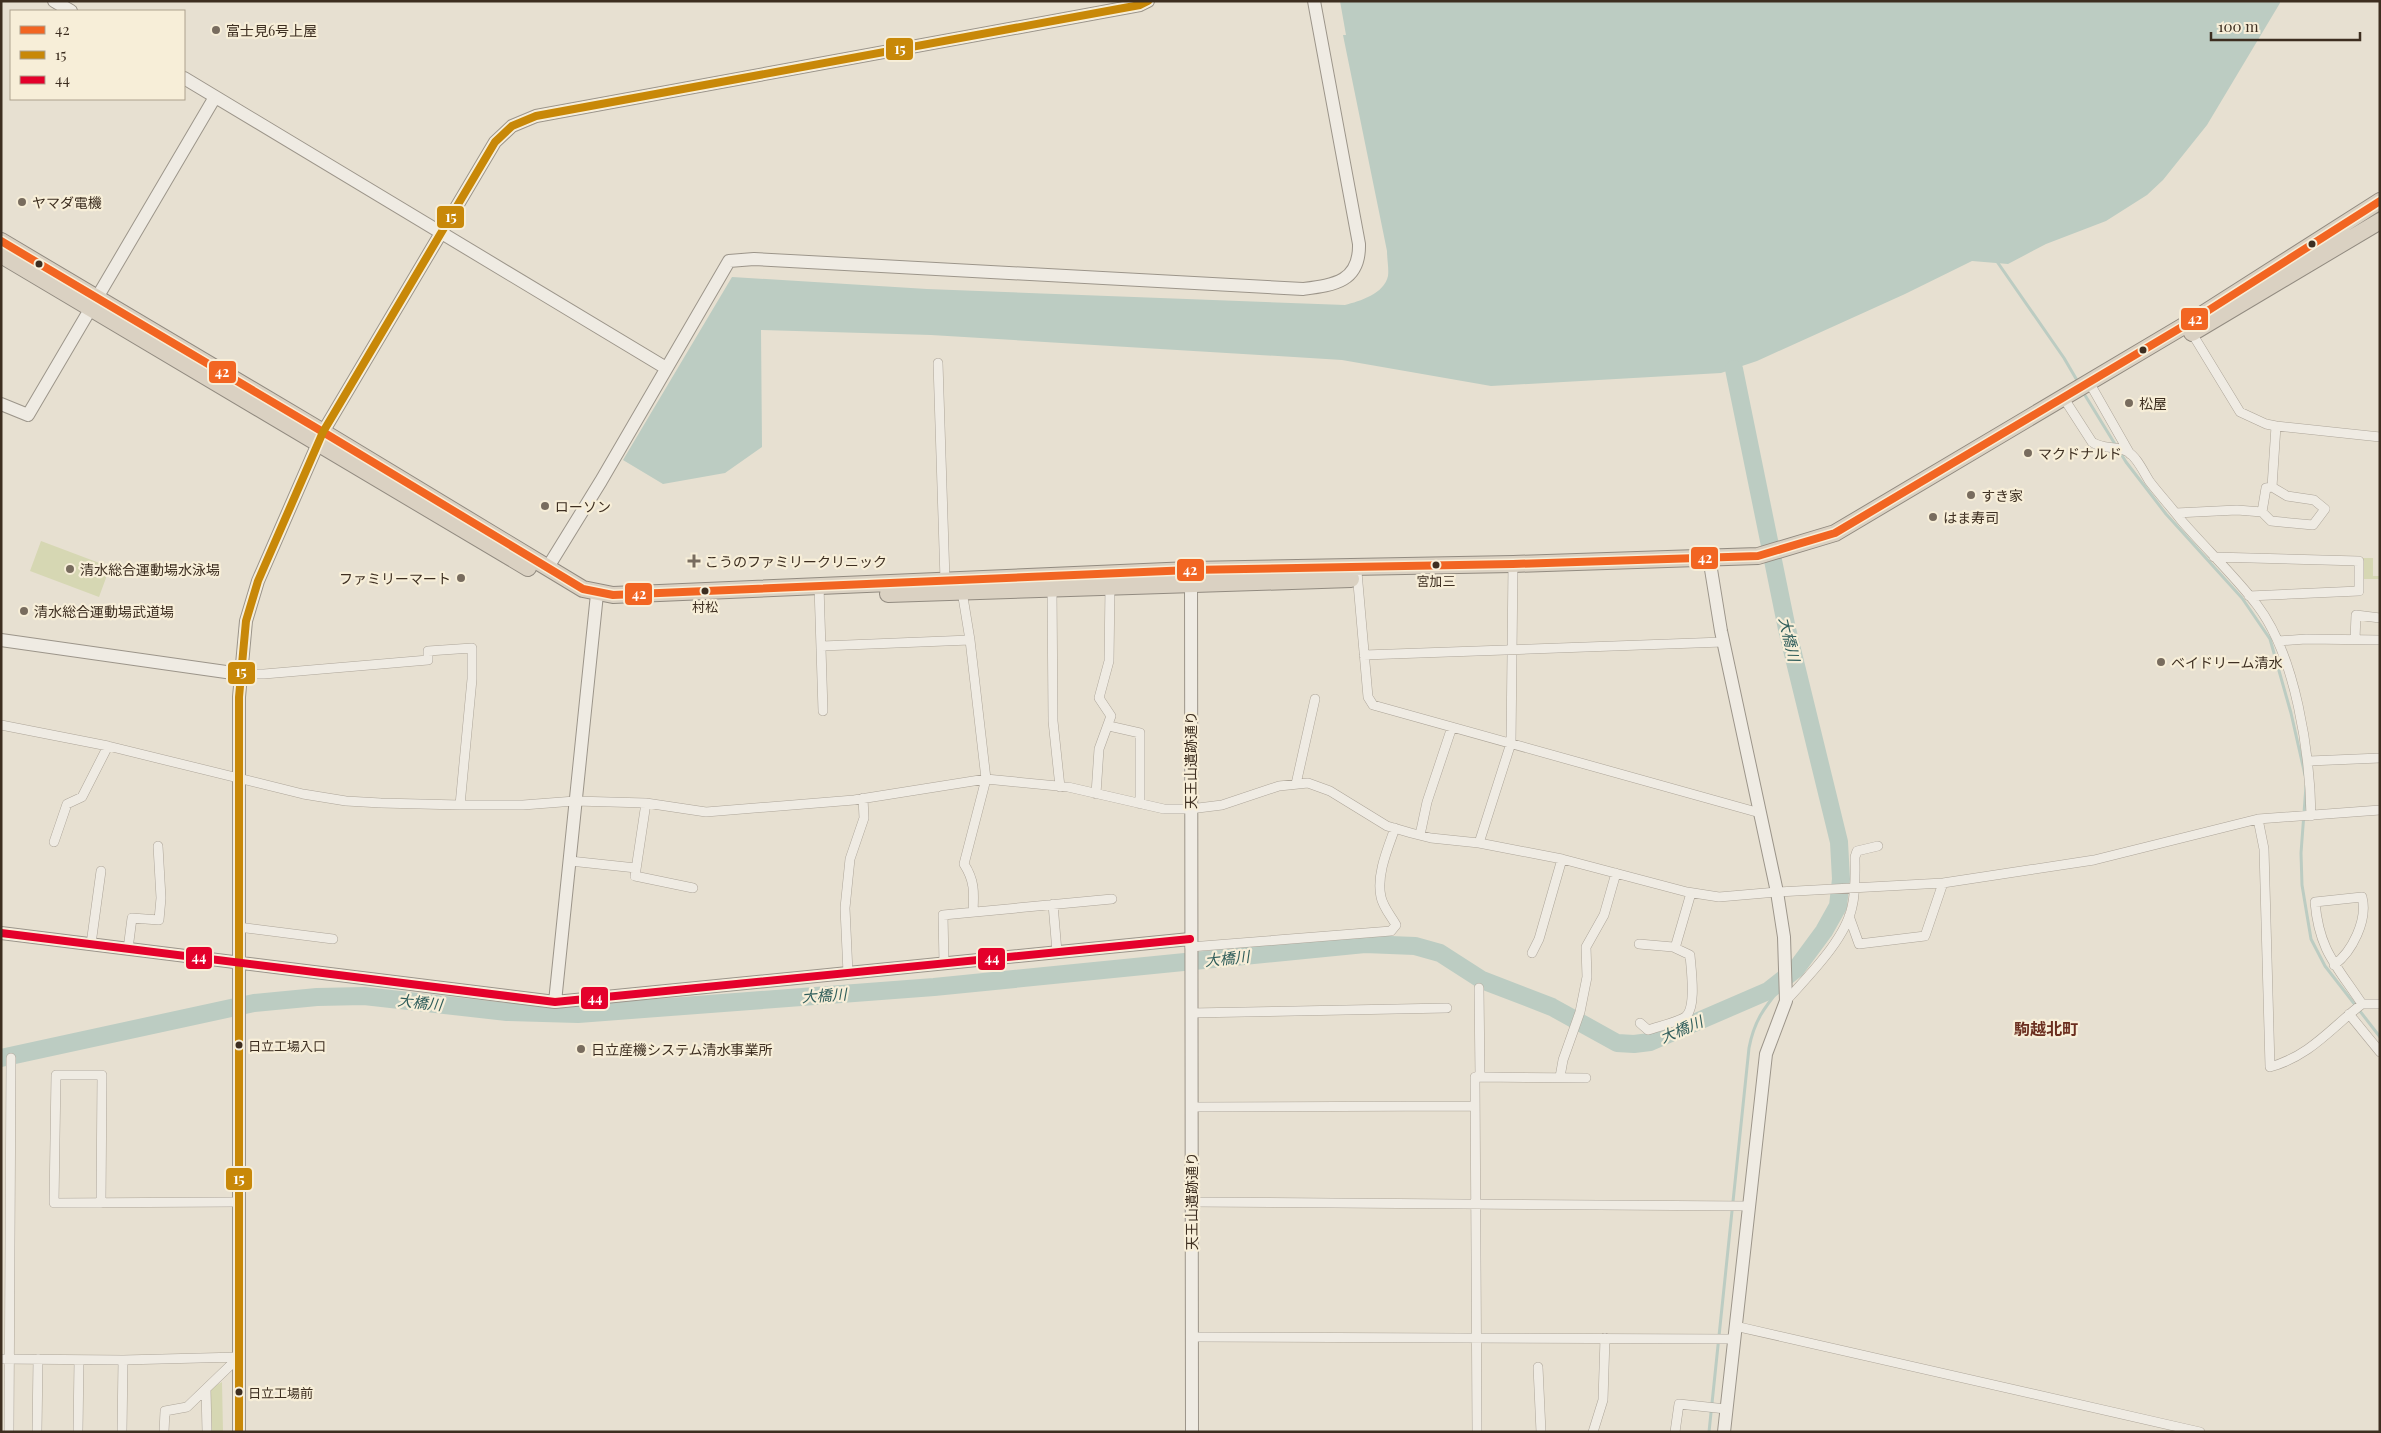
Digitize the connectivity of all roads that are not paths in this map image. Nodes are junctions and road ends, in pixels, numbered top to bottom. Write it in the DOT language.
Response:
graph roads {
  1 [pos="54,1"];
  2 [pos="1148,1"];
  3 [pos="1314,1"];
  4 [pos="69,10"];
  5 [pos="185,79"];
  6 [pos="215,96"];
  7 [pos="2380,202"];
  8 [pos="2380,221"];
  9 [pos="440,233"];
  10 [pos="1,241"];
  11 [pos="1,255"];
  12 [pos="93,302"];
  13 [pos="2189,329"];
  14 [pos="938,362"];
  15 [pos="666,368"];
  16 [pos="2080,393"];
  17 [pos="1,404"];
  18 [pos="2276,426"];
  19 [pos="2380,437"];
  20 [pos="321,438"];
  21 [pos="2128,452"];
  22 [pos="2272,487"];
  23 [pos="2262,512"];
  24 [pos="2176,513"];
  25 [pos="2214,557"];
  26 [pos="1709,563"];
  27 [pos="548,567"];
  28 [pos="1514,570"];
  29 [pos="1357,573"];
  30 [pos="1191,577"];
  31 [pos="945,580"];
  32 [pos="1110,586"];
  33 [pos="1052,588"];
  34 [pos="962,591"];
  35 [pos="819,592"];
  36 [pos="2249,596"];
  37 [pos="597,598"];
  38 [pos="2380,618"];
  39 [pos="2356,639"];
  40 [pos="1,640"];
  41 [pos="970,640"];
  42 [pos="2380,640"];
  43 [pos="2278,641"];
  44 [pos="1723,642"];
  45 [pos="822,646"];
  46 [pos="1513,650"];
  47 [pos="1364,655"];
  48 [pos="240,674"];
  49 [pos="1315,699"];
  50 [pos="824,711"];
  51 [pos="1,725"];
  52 [pos="1109,726"];
  53 [pos="1452,727"];
  54 [pos="1512,743"];
  55 [pos="108,746"];
  56 [pos="2380,758"];
  57 [pos="2309,761"];
  58 [pos="239,778"];
  59 [pos="986,779"];
  60 [pos="1296,784"];
  61 [pos="1060,787"];
  62 [pos="1096,794"];
  63 [pos="863,798"];
  64 [pos="575,801"];
  65 [pos="646,803"];
  66 [pos="1140,804"];
  67 [pos="460,805"];
  68 [pos="1190,809"];
  69 [pos="2380,810"];
  70 [pos="1760,813"];
  71 [pos="2310,816"];
  72 [pos="2258,819"];
  73 [pos="1395,828"];
  74 [pos="1420,835"];
  75 [pos="54,842"];
  76 [pos="1479,843"];
  77 [pos="158,846"];
  78 [pos="1878,846"];
  79 [pos="1562,860"];
  80 [pos="570,861"];
  81 [pos="636,868"];
  82 [pos="101,871"];
  83 [pos="1616,873"];
  84 [pos="1943,883"];
  85 [pos="693,888"];
  86 [pos="1853,888"];
  87 [pos="1777,892"];
  88 [pos="1691,893"];
  89 [pos="1112,899"];
  90 [pos="1053,904"];
  91 [pos="973,912"];
  92 [pos="1849,916"];
  93 [pos="238,927"];
  94 [pos="1,933"];
  95 [pos="333,939"];
  96 [pos="91,944"];
  97 [pos="1639,944"];
  98 [pos="1190,945"];
  99 [pos="1676,948"];
  100 [pos="128,949"];
  101 [pos="1057,952"];
  102 [pos="1532,953"];
  103 [pos="238,962"];
  104 [pos="944,963"];
  105 [pos="2334,966"];
  106 [pos="848,973"];
  107 [pos="1480,988"];
  108 [pos="1787,996"];
  109 [pos="556,1002"];
  110 [pos="2362,1004"];
  111 [pos="2380,1004"];
  112 [pos="1447,1008"];
  113 [pos="1191,1013"];
  114 [pos="2350,1014"];
  115 [pos="1640,1023"];
  116 [pos="2380,1052"];
  117 [pos="10,1058"];
  118 [pos="1480,1077"];
  119 [pos="1560,1077"];
  120 [pos="1586,1078"];
  121 [pos="1475,1106"];
  122 [pos="1191,1107"];
  123 [pos="238,1202"];
  124 [pos="1190,1202"];
  125 [pos="101,1203"];
  126 [pos="1476,1206"];
  127 [pos="1749,1206"];
  128 [pos="5,1222"];
  129 [pos="1734,1332"];
  130 [pos="1191,1337"];
  131 [pos="1477,1338"];
  132 [pos="1605,1338"];
  133 [pos="239,1357"];
  134 [pos="4,1359"];
  135 [pos="38,1359"];
  136 [pos="79,1360"];
  137 [pos="123,1360"];
  138 [pos="1538,1367"];
  139 [pos="206,1389"];
  140 [pos="1726,1409"];
  141 [pos="6,1431"];
  142 [pos="37,1432"];
  143 [pos="78,1432"];
  144 [pos="122,1432"];
  145 [pos="164,1432"];
  146 [pos="206,1432"];
  147 [pos="240,1432"];
  148 [pos="1192,1432"];
  149 [pos="1477,1432"];
  150 [pos="1541,1432"];
  151 [pos="1593,1432"];
  152 [pos="1675,1432"];
  153 [pos="1724,1432"];
  154 [pos="2200,1432"];
  1 -- 4 [label="street"];
  2 -- 9 [label="street"];
  3 -- 15 [label="street"];
  5 -- 6 [label="street"];
  6 -- 9 [label="street"];
  6 -- 12 [label="street"];
  7 -- 13 [label="highway"];
  8 -- 13 [label="highway"];
  9 -- 15 [label="street"];
  9 -- 20 [label="street"];
  10 -- 12 [label="highway"];
  11 -- 12 [label="highway"];
  12 -- 17 [label="street"];
  12 -- 20 [label="highway"];
  13 -- 16 [label="highway"];
  13 -- 18 [label="street"];
  14 -- 31 [label="street"];
  15 -- 27 [label="street"];
  16 -- 21 [label="street"];
  16 -- 21 [label="street"];
  16 -- 26 [label="highway"];
  18 -- 19 [label="street"];
  18 -- 22 [label="street"];
  20 -- 27 [label="highway"];
  20 -- 37 [label="highway"];
  20 -- 48 [label="street"];
  21 -- 24 [label="street"];
  22 -- 23 [label="street"];
  22 -- 23 [label="street"];
  23 -- 24 [label="street"];
  24 -- 25 [label="street"];
  25 -- 36 [label="street"];
  25 -- 36 [label="street"];
  26 -- 28 [label="highway"];
  26 -- 44 [label="street"];
  27 -- 37 [label="highway"];
  28 -- 29 [label="highway"];
  28 -- 46 [label="street"];
  29 -- 30 [label="highway"];
  29 -- 47 [label="street"];
  30 -- 31 [label="highway"];
  30 -- 32 [label="highway"];
  30 -- 68 [label="street, 天王山遺跡通り"];
  31 -- 35 [label="highway"];
  32 -- 33 [label="highway"];
  32 -- 52 [label="street"];
  33 -- 34 [label="highway"];
  33 -- 61 [label="street"];
  34 -- 35 [label="highway"];
  34 -- 41 [label="street"];
  35 -- 37 [label="highway"];
  35 -- 45 [label="street"];
  36 -- 43 [label="street"];
  37 -- 64 [label="street"];
  38 -- 39 [label="street"];
  39 -- 42 [label="street"];
  39 -- 43 [label="street"];
  40 -- 48 [label="street"];
  41 -- 45 [label="street"];
  41 -- 59 [label="street"];
  43 -- 57 [label="street"];
  44 -- 46 [label="street"];
  44 -- 70 [label="street"];
  45 -- 50 [label="street"];
  46 -- 47 [label="street"];
  46 -- 54 [label="street"];
  47 -- 53 [label="street"];
  48 -- 58 [label="street"];
  48 -- 67 [label="street"];
  49 -- 60 [label="street"];
  51 -- 55 [label="street"];
  52 -- 62 [label="street"];
  52 -- 66 [label="street"];
  53 -- 54 [label="street"];
  53 -- 74 [label="street"];
  54 -- 70 [label="street"];
  54 -- 76 [label="street"];
  55 -- 58 [label="street"];
  55 -- 75 [label="street"];
  56 -- 57 [label="street"];
  57 -- 71 [label="street"];
  58 -- 67 [label="street"];
  58 -- 93 [label="street"];
  59 -- 61 [label="street"];
  59 -- 63 [label="street"];
  59 -- 91 [label="street"];
  60 -- 68 [label="street"];
  60 -- 73 [label="street"];
  61 -- 62 [label="street"];
  62 -- 66 [label="street"];
  63 -- 65 [label="street"];
  63 -- 106 [label="street"];
  64 -- 65 [label="street"];
  64 -- 67 [label="street"];
  64 -- 80 [label="street"];
  65 -- 81 [label="street"];
  66 -- 68 [label="street"];
  68 -- 98 [label="street, 天王山遺跡通り"];
  69 -- 71 [label="street"];
  70 -- 87 [label="street"];
  71 -- 72 [label="street"];
  72 -- 84 [label="street"];
  72 -- 114 [label="street"];
  73 -- 74 [label="street"];
  73 -- 98 [label="street"];
  74 -- 76 [label="street"];
  76 -- 79 [label="street"];
  77 -- 100 [label="street"];
  78 -- 86 [label="street"];
  79 -- 83 [label="street"];
  79 -- 102 [label="street"];
  80 -- 81 [label="street"];
  80 -- 109 [label="street"];
  81 -- 85 [label="street"];
  82 -- 96 [label="street"];
  83 -- 88 [label="street"];
  83 -- 119 [label="street"];
  84 -- 86 [label="street"];
  84 -- 92 [label="street"];
  86 -- 87 [label="street"];
  86 -- 92 [label="street"];
  87 -- 88 [label="street"];
  87 -- 108 [label="street"];
  88 -- 99 [label="street"];
  89 -- 90 [label="street"];
  90 -- 91 [label="street"];
  90 -- 101 [label="street"];
  91 -- 104 [label="street"];
  92 -- 108 [label="street"];
  93 -- 95 [label="street"];
  93 -- 103 [label="street"];
  94 -- 96 [label="street"];
  96 -- 100 [label="street"];
  97 -- 99 [label="street"];
  98 -- 101 [label="street"];
  98 -- 113 [label="street, 天王山遺跡通り"];
  99 -- 115 [label="street"];
  100 -- 103 [label="street"];
  101 -- 104 [label="street"];
  103 -- 109 [label="street"];
  103 -- 123 [label="street"];
  104 -- 106 [label="street"];
  105 -- 105 [label="street"];
  105 -- 110 [label="street"];
  106 -- 109 [label="street"];
  107 -- 118 [label="street"];
  108 -- 127 [label="street"];
  110 -- 111 [label="street"];
  110 -- 114 [label="street"];
  112 -- 113 [label="street"];
  113 -- 122 [label="street, 天王山遺跡通り"];
  114 -- 116 [label="street"];
  117 -- 128 [label="street"];
  118 -- 119 [label="street"];
  118 -- 121 [label="street"];
  119 -- 120 [label="street"];
  121 -- 122 [label="street"];
  121 -- 126 [label="street"];
  122 -- 124 [label="street, 天王山遺跡通り"];
  123 -- 125 [label="street"];
  123 -- 133 [label="street"];
  124 -- 126 [label="street"];
  124 -- 130 [label="street, 天王山遺跡通り"];
  125 -- 125 [label="street"];
  126 -- 127 [label="street"];
  126 -- 131 [label="street"];
  127 -- 129 [label="street"];
  128 -- 134 [label="street"];
  129 -- 132 [label="street"];
  129 -- 140 [label="street"];
  129 -- 154 [label="street"];
  130 -- 131 [label="street"];
  130 -- 148 [label="street, 天王山遺跡通り"];
  131 -- 132 [label="street"];
  131 -- 149 [label="street"];
  132 -- 151 [label="street"];
  133 -- 137 [label="street"];
  133 -- 139 [label="street"];
  133 -- 147 [label="street"];
  134 -- 135 [label="street"];
  134 -- 141 [label="street"];
  135 -- 136 [label="street"];
  135 -- 142 [label="street"];
  136 -- 137 [label="street"];
  136 -- 143 [label="street"];
  137 -- 144 [label="street"];
  138 -- 150 [label="street"];
  139 -- 145 [label="street"];
  139 -- 146 [label="street"];
  140 -- 152 [label="street"];
  140 -- 153 [label="street"];
}
